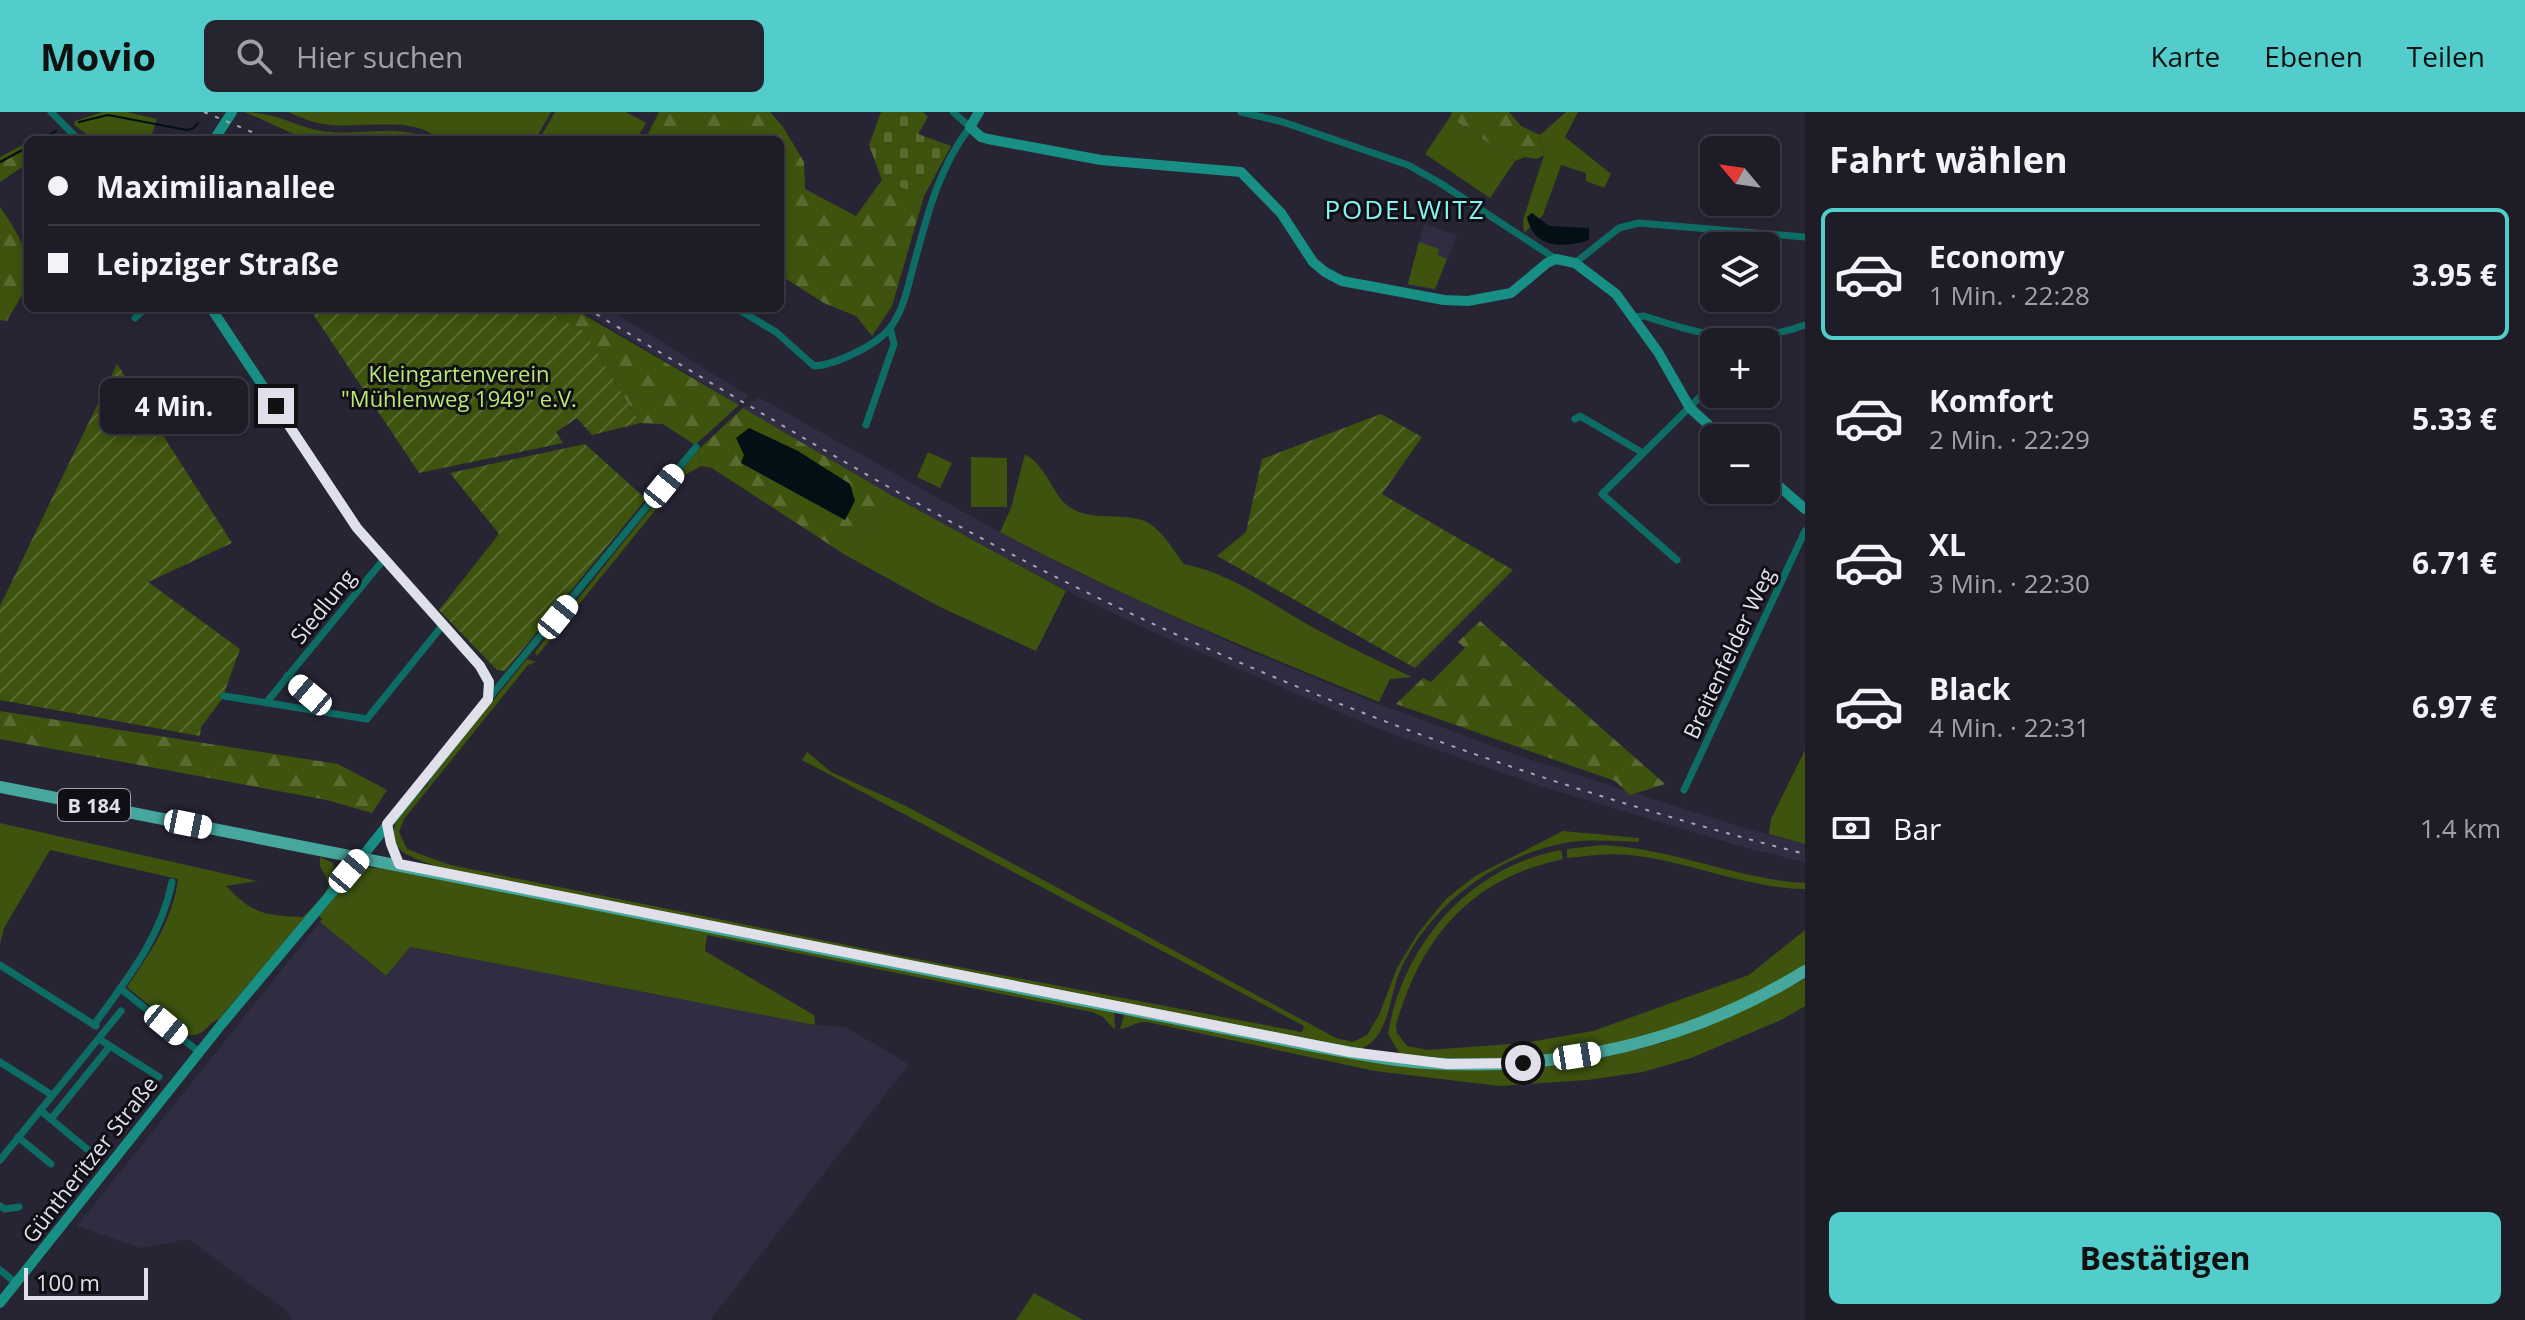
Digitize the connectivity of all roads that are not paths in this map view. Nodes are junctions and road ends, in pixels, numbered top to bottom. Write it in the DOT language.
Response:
graph roads {
  1 [pos="51,112"];
  2 [pos="232,112"];
  3 [pos="953,112"];
  4 [pos="979,112"];
  5 [pos="1241,112"];
  6 [pos="970,127"];
  7 [pos="75,136"];
  8 [pos="217,136"];
  9 [pos="1805,237"];
  10 [pos="1556,259"];
  11 [pos="1575,263"];
  12 [pos="142,312"];
  13 [pos="214,312"];
  14 [pos="743,312"];
  15 [pos="1635,317"];
  16 [pos="135,318"];
  17 [pos="1805,325"];
  18 [pos="890,328"];
  19 [pos="1780,332"];
  20 [pos="1700,334"];
  21 [pos="1700,398"];
  22 [pos="1690,408"];
  23 [pos="1575,419"];
  24 [pos="1708,424"];
  25 [pos="866,425"];
  26 [pos="696,447"];
  27 [pos="1643,453"];
  28 [pos="1780,487"];
  29 [pos="1805,509"];
  30 [pos="1805,531"];
  31 [pos="384,559"];
  32 [pos="1677,560"];
  33 [pos="442,626"];
  34 [pos="287,676"];
  35 [pos="224,696"];
  36 [pos="488,699"];
  37 [pos="266,703"];
  38 [pos="332,714"];
  39 [pos="0,787"];
  40 [pos="1684,790"];
  41 [pos="387,824"];
  42 [pos="361,858"];
  43 [pos="399,864"];
  44 [pos="172,882"];
  45 [pos="0,965"];
  46 [pos="1805,971"];
  47 [pos="120,988"];
  48 [pos="121,1011"];
  49 [pos="94,1025"];
  50 [pos="101,1036"];
  51 [pos="110,1046"];
  52 [pos="199,1052"];
  53 [pos="0,1062"];
  54 [pos="159,1077"];
  55 [pos="52,1095"];
  56 [pos="40,1110"];
  57 [pos="51,1119"];
  58 [pos="18,1137"];
  59 [pos="88,1150"];
  60 [pos="0,1160"];
  61 [pos="51,1164"];
  62 [pos="0,1206"];
  63 [pos="19,1207"];
  64 [pos="0,1270"];
  65 [pos="16,1283"];
  66 [pos="0,1303"];
  1 -- 7 [label="street"];
  2 -- 8 [label="street"];
  3 -- 6 [label="street"];
  4 -- 6 [label="street"];
  5 -- 10 [label="street"];
  6 -- 10 [label="street"];
  6 -- 18 [label="street"];
  9 -- 11 [label="street"];
  10 -- 11 [label="street"];
  11 -- 15 [label="street"];
  12 -- 16 [label="street"];
  13 -- 31 [label="street"];
  14 -- 18 [label="street"];
  15 -- 20 [label="street"];
  15 -- 22 [label="street"];
  17 -- 19 [label="street"];
  18 -- 25 [label="street"];
  21 -- 22 [label="street"];
  22 -- 24 [label="street"];
  22 -- 27 [label="street"];
  23 -- 27 [label="street"];
  26 -- 36 [label="street, Güntheritzer Straße"];
  27 -- 32 [label="street"];
  28 -- 29 [label="street"];
  30 -- 40 [label="street, Breitenfelder Weg"];
  31 -- 33 [label="street"];
  31 -- 34 [label="street, Siedlung"];
  33 -- 36 [label="street"];
  33 -- 38 [label="street"];
  34 -- 37 [label="street, Siedlung"];
  34 -- 38 [label="street, Siedlung"];
  35 -- 37 [label="street"];
  36 -- 41 [label="street, Güntheritzer Straße"];
  37 -- 38 [label="street"];
  39 -- 42 [label="main road, B 184"];
  41 -- 42 [label="street, Güntheritzer Straße"];
  41 -- 43 [label="street"];
  42 -- 43 [label="main road, B 184"];
  42 -- 52 [label="street, Güntheritzer Straße"];
  43 -- 46 [label="main road, B 184"];
  44 -- 47 [label="street"];
  45 -- 49 [label="street"];
  47 -- 49 [label="street"];
  47 -- 52 [label="street"];
  48 -- 50 [label="street"];
  49 -- 50 [label="street"];
  50 -- 51 [label="street"];
  50 -- 55 [label="street"];
  51 -- 54 [label="street"];
  51 -- 57 [label="street"];
  52 -- 65 [label="street, Güntheritzer Straße"];
  53 -- 55 [label="street"];
  55 -- 56 [label="street"];
  56 -- 57 [label="street"];
  56 -- 58 [label="street"];
  57 -- 59 [label="street"];
  58 -- 60 [label="street"];
  58 -- 61 [label="street"];
  62 -- 63 [label="street"];
  64 -- 65 [label="street"];
  65 -- 66 [label="street, Güntheritzer Straße"];
}
